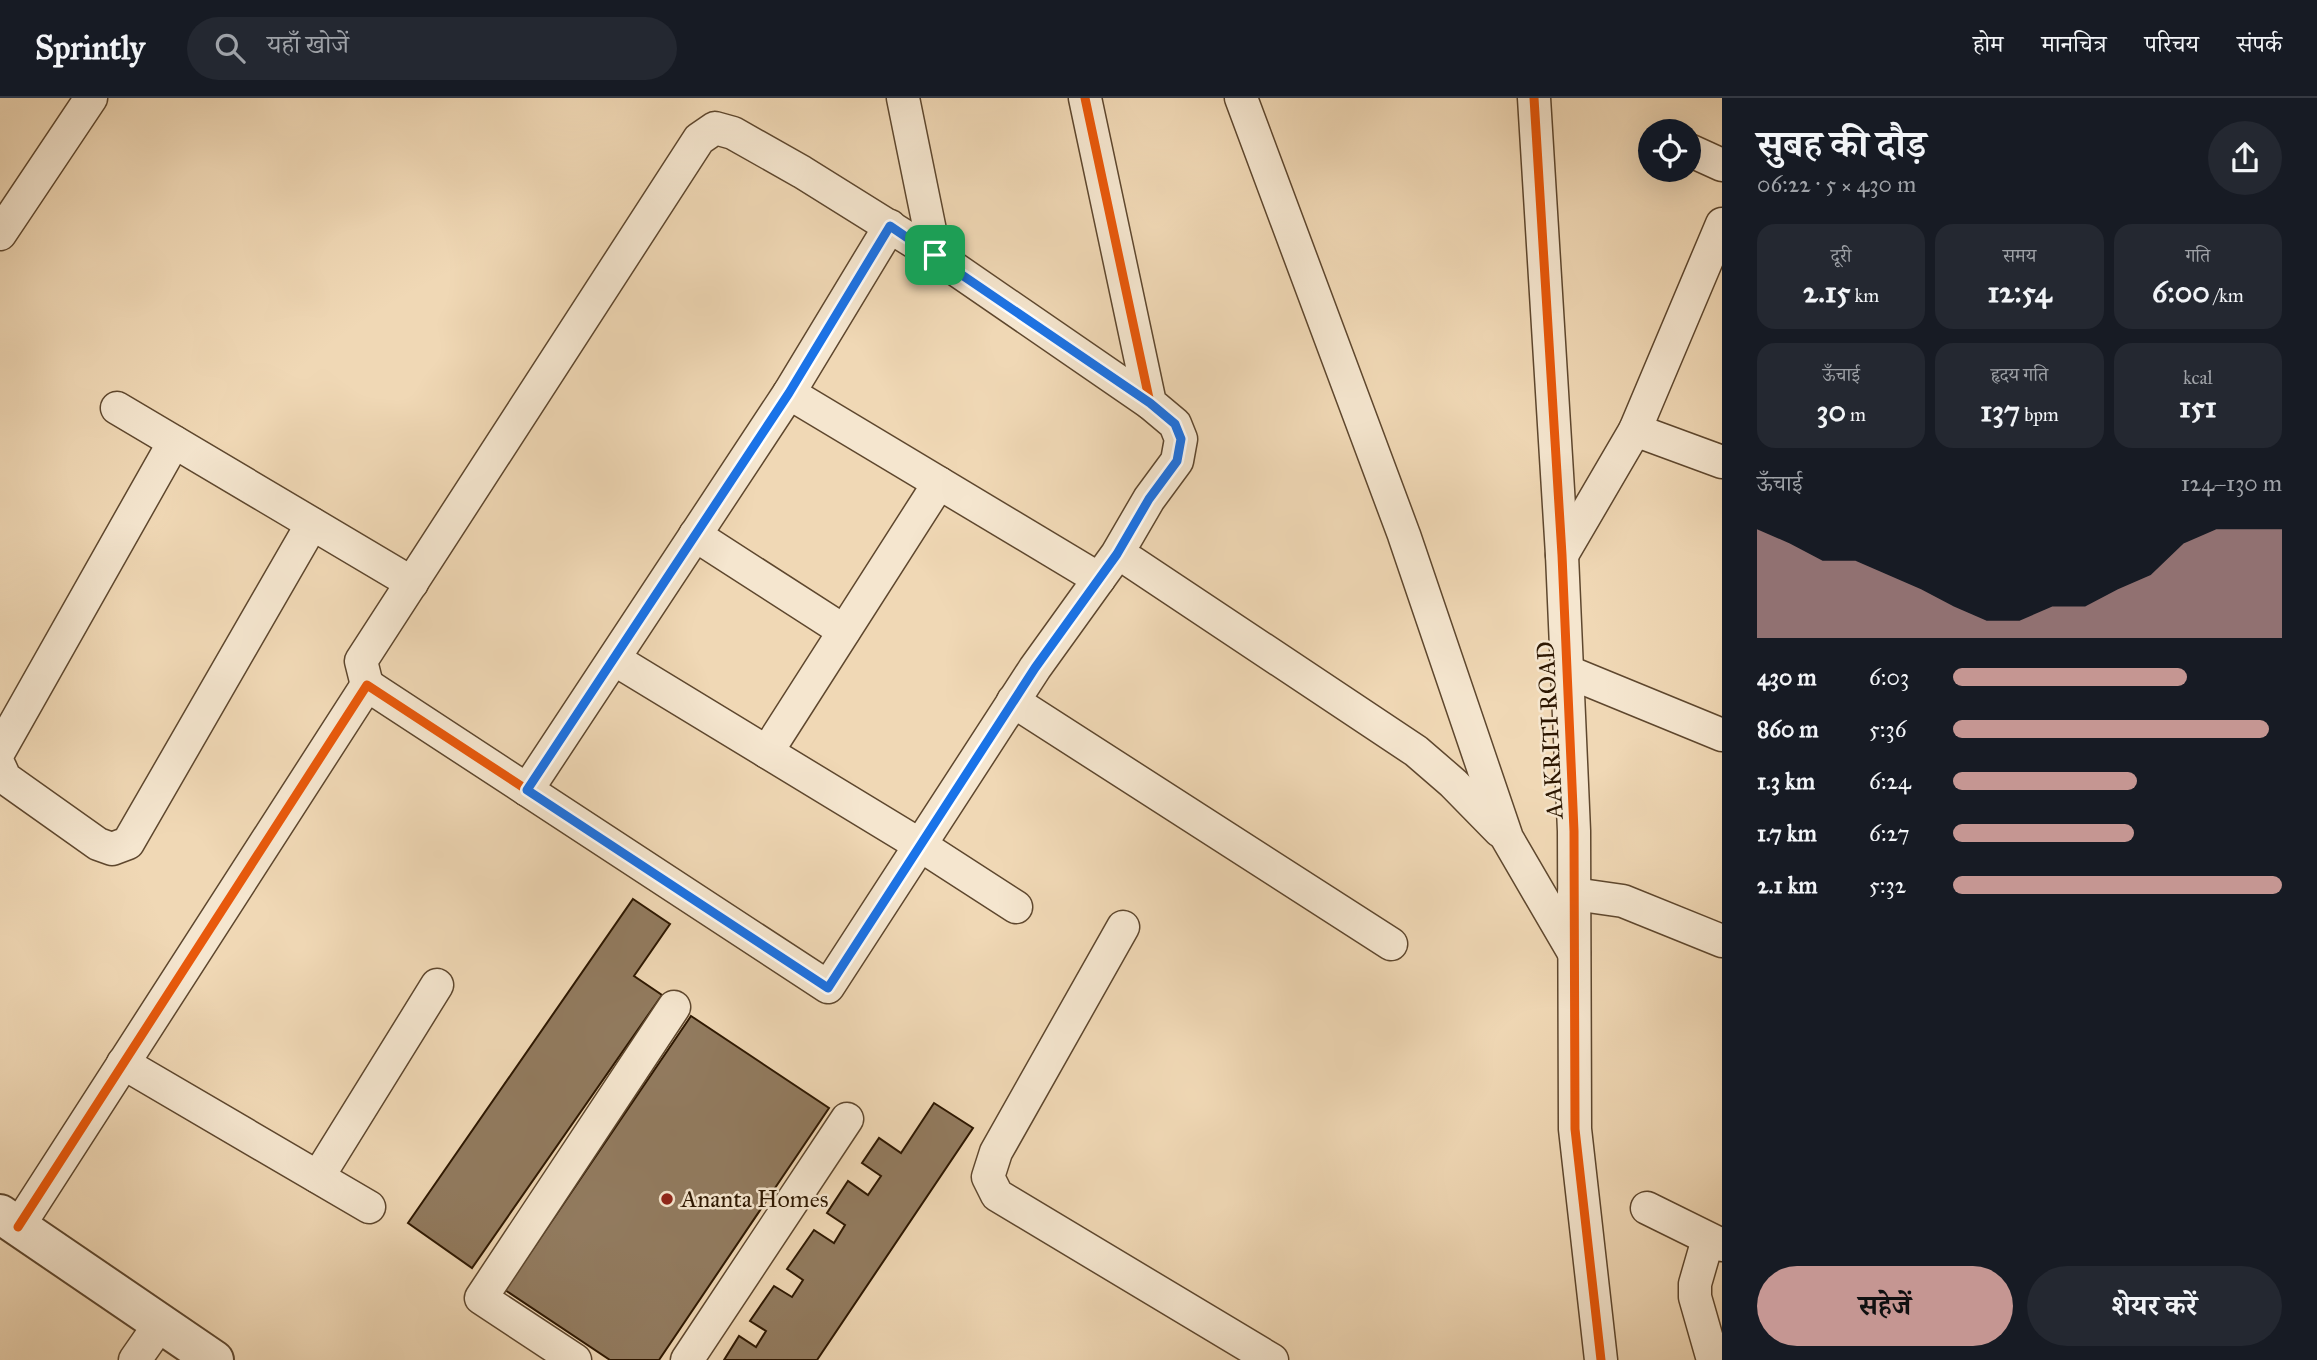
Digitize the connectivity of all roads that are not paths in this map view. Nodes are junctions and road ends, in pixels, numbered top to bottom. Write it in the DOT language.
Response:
graph roads {
  1 [pos="91,98"];
  2 [pos="903,98"];
  3 [pos="1085,98"];
  4 [pos="1241,98"];
  5 [pos="1534,98"];
  6 [pos="1701,155"];
  7 [pos="1722,165"];
  8 [pos="1722,224"];
  9 [pos="890,226"];
  10 [pos="0,234"];
  11 [pos="935,255"];
  12 [pos="789,393"];
  13 [pos="1150,403"];
  14 [pos="117,408"];
  15 [pos="1635,430"];
  16 [pos="174,442"];
  17 [pos="1722,462"];
  18 [pos="939,483"];
  19 [pos="312,524"];
  20 [pos="695,535"];
  21 [pos="1562,555"];
  22 [pos="1132,562"];
  23 [pos="1099,579"];
  24 [pos="412,583"];
  25 [pos="844,631"];
  26 [pos="614,659"];
  27 [pos="1566,671"];
  28 [pos="367,685"];
  29 [pos="1013,701"];
  30 [pos="1722,735"];
  31 [pos="0,750"];
  32 [pos="767,752"];
  33 [pos="0,767"];
  34 [pos="527,790"];
  35 [pos="1507,838"];
  36 [pos="920,845"];
  37 [pos="1574,894"];
  38 [pos="1016,907"];
  39 [pos="1123,927"];
  40 [pos="1722,941"];
  41 [pos="1391,944"];
  42 [pos="1575,954"];
  43 [pos="437,985"];
  44 [pos="674,1007"];
  45 [pos="123,1063"];
  46 [pos="847,1119"];
  47 [pos="318,1177"];
  48 [pos="369,1207"];
  49 [pos="1647,1208"];
  50 [pos="9,1220"];
  51 [pos="1715,1242"];
  52 [pos="160,1324"];
  53 [pos="135,1360"];
  54 [pos="214,1360"];
  55 [pos="575,1360"];
  56 [pos="687,1360"];
  57 [pos="1272,1360"];
  58 [pos="1601,1360"];
  59 [pos="1713,1360"];
  1 -- 10 [label="street"];
  2 -- 11 [label="street"];
  3 -- 13 [label="street"];
  4 -- 35 [label="street"];
  5 -- 21 [label="street, AAKRITI ROAD"];
  6 -- 7 [label="street"];
  8 -- 15 [label="street"];
  9 -- 11 [label="street"];
  9 -- 12 [label="street"];
  9 -- 24 [label="street"];
  11 -- 13 [label="street"];
  12 -- 18 [label="street"];
  12 -- 20 [label="street"];
  13 -- 23 [label="street"];
  14 -- 16 [label="street"];
  15 -- 17 [label="street"];
  15 -- 21 [label="street"];
  16 -- 19 [label="street"];
  16 -- 31 [label="street"];
  18 -- 23 [label="street"];
  18 -- 25 [label="street"];
  19 -- 24 [label="street"];
  19 -- 33 [label="street"];
  20 -- 25 [label="street"];
  20 -- 26 [label="street"];
  21 -- 27 [label="street, AAKRITI ROAD"];
  22 -- 35 [label="street"];
  23 -- 29 [label="street"];
  24 -- 28 [label="street"];
  25 -- 32 [label="street"];
  26 -- 32 [label="street"];
  26 -- 34 [label="street"];
  27 -- 30 [label="street"];
  27 -- 37 [label="street, AAKRITI ROAD"];
  28 -- 34 [label="street"];
  28 -- 45 [label="street"];
  29 -- 36 [label="street"];
  29 -- 41 [label="street"];
  32 -- 36 [label="street"];
  34 -- 36 [label="street"];
  35 -- 42 [label="street"];
  36 -- 38 [label="street"];
  37 -- 40 [label="street"];
  37 -- 42 [label="street, AAKRITI ROAD"];
  39 -- 57 [label="street"];
  42 -- 58 [label="street, AAKRITI ROAD"];
  43 -- 47 [label="street"];
  44 -- 55 [label="street"];
  45 -- 47 [label="street"];
  45 -- 50 [label="street"];
  46 -- 56 [label="street"];
  47 -- 48 [label="street"];
  49 -- 51 [label="street"];
  50 -- 52 [label="street"];
  51 -- 59 [label="street"];
  52 -- 53 [label="street"];
  52 -- 54 [label="street"];
}
